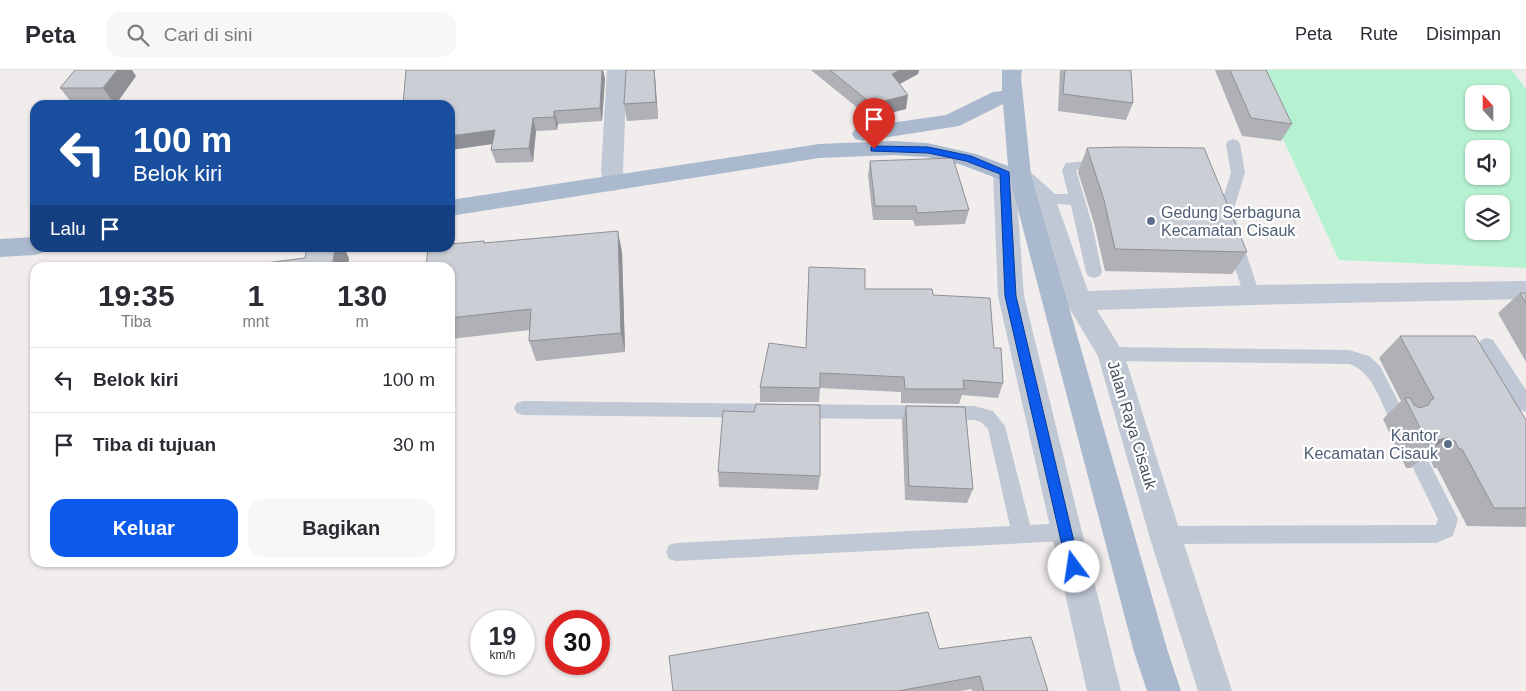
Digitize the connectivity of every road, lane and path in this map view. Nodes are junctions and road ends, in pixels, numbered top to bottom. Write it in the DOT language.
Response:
graph roads {
  1 [pos="617,70"];
  2 [pos="999,70"];
  3 [pos="1012,70"];
  4 [pos="1000,97"];
  5 [pos="1233,144"];
  6 [pos="1116,163"];
  7 [pos="1012,174"];
  8 [pos="613,177"];
  9 [pos="455,194"];
  10 [pos="1045,198"];
  11 [pos="1077,200"];
  12 [pos="455,207"];
  13 [pos="30,246"];
  14 [pos="0,248"];
  15 [pos="1094,272"];
  16 [pos="1526,290"];
  17 [pos="1252,295"];
  18 [pos="1078,301"];
  19 [pos="1054,326"];
  20 [pos="1487,345"];
  21 [pos="1110,354"];
  22 [pos="1526,405"];
  23 [pos="523,408"];
  24 [pos="1398,419"];
  25 [pos="1422,468"];
  26 [pos="1065,532"];
  27 [pos="1022,533"];
  28 [pos="1165,535"];
  29 [pos="676,552"];
  30 [pos="1104,691"];
  31 [pos="1144,691"];
  32 [pos="1164,691"];
  33 [pos="1215,691"];
  1 -- 8 [label="street"];
  2 -- 4 [label="main road"];
  3 -- 7 [label="main road"];
  4 -- 7 [label="main road"];
  4 -- 8 [label="main road"];
  5 -- 17 [label="lane"];
  6 -- 11 [label="lane"];
  7 -- 8 [label="main road"];
  7 -- 10 [label="street, Jalan Raya Cisauk"];
  7 -- 19 [label="main road"];
  7 -- 26 [label="street"];
  8 -- 9 [label="main road"];
  8 -- 12 [label="main road"];
  10 -- 11 [label="lane"];
  10 -- 18 [label="street, Jalan Raya Cisauk"];
  11 -- 15 [label="lane"];
  13 -- 14 [label="main road"];
  16 -- 17 [label="street"];
  17 -- 18 [label="street"];
  18 -- 21 [label="street, Jalan Raya Cisauk"];
  19 -- 31 [label="main road"];
  19 -- 32 [label="main road"];
  20 -- 22 [label="lane"];
  21 -- 24 [label="lane"];
  21 -- 28 [label="street, Jalan Raya Cisauk"];
  23 -- 27 [label="lane"];
  25 -- 28 [label="lane"];
  26 -- 27 [label="lane"];
  26 -- 30 [label="street"];
  27 -- 29 [label="lane"];
  28 -- 33 [label="street, Jalan Raya Cisauk"];
}
